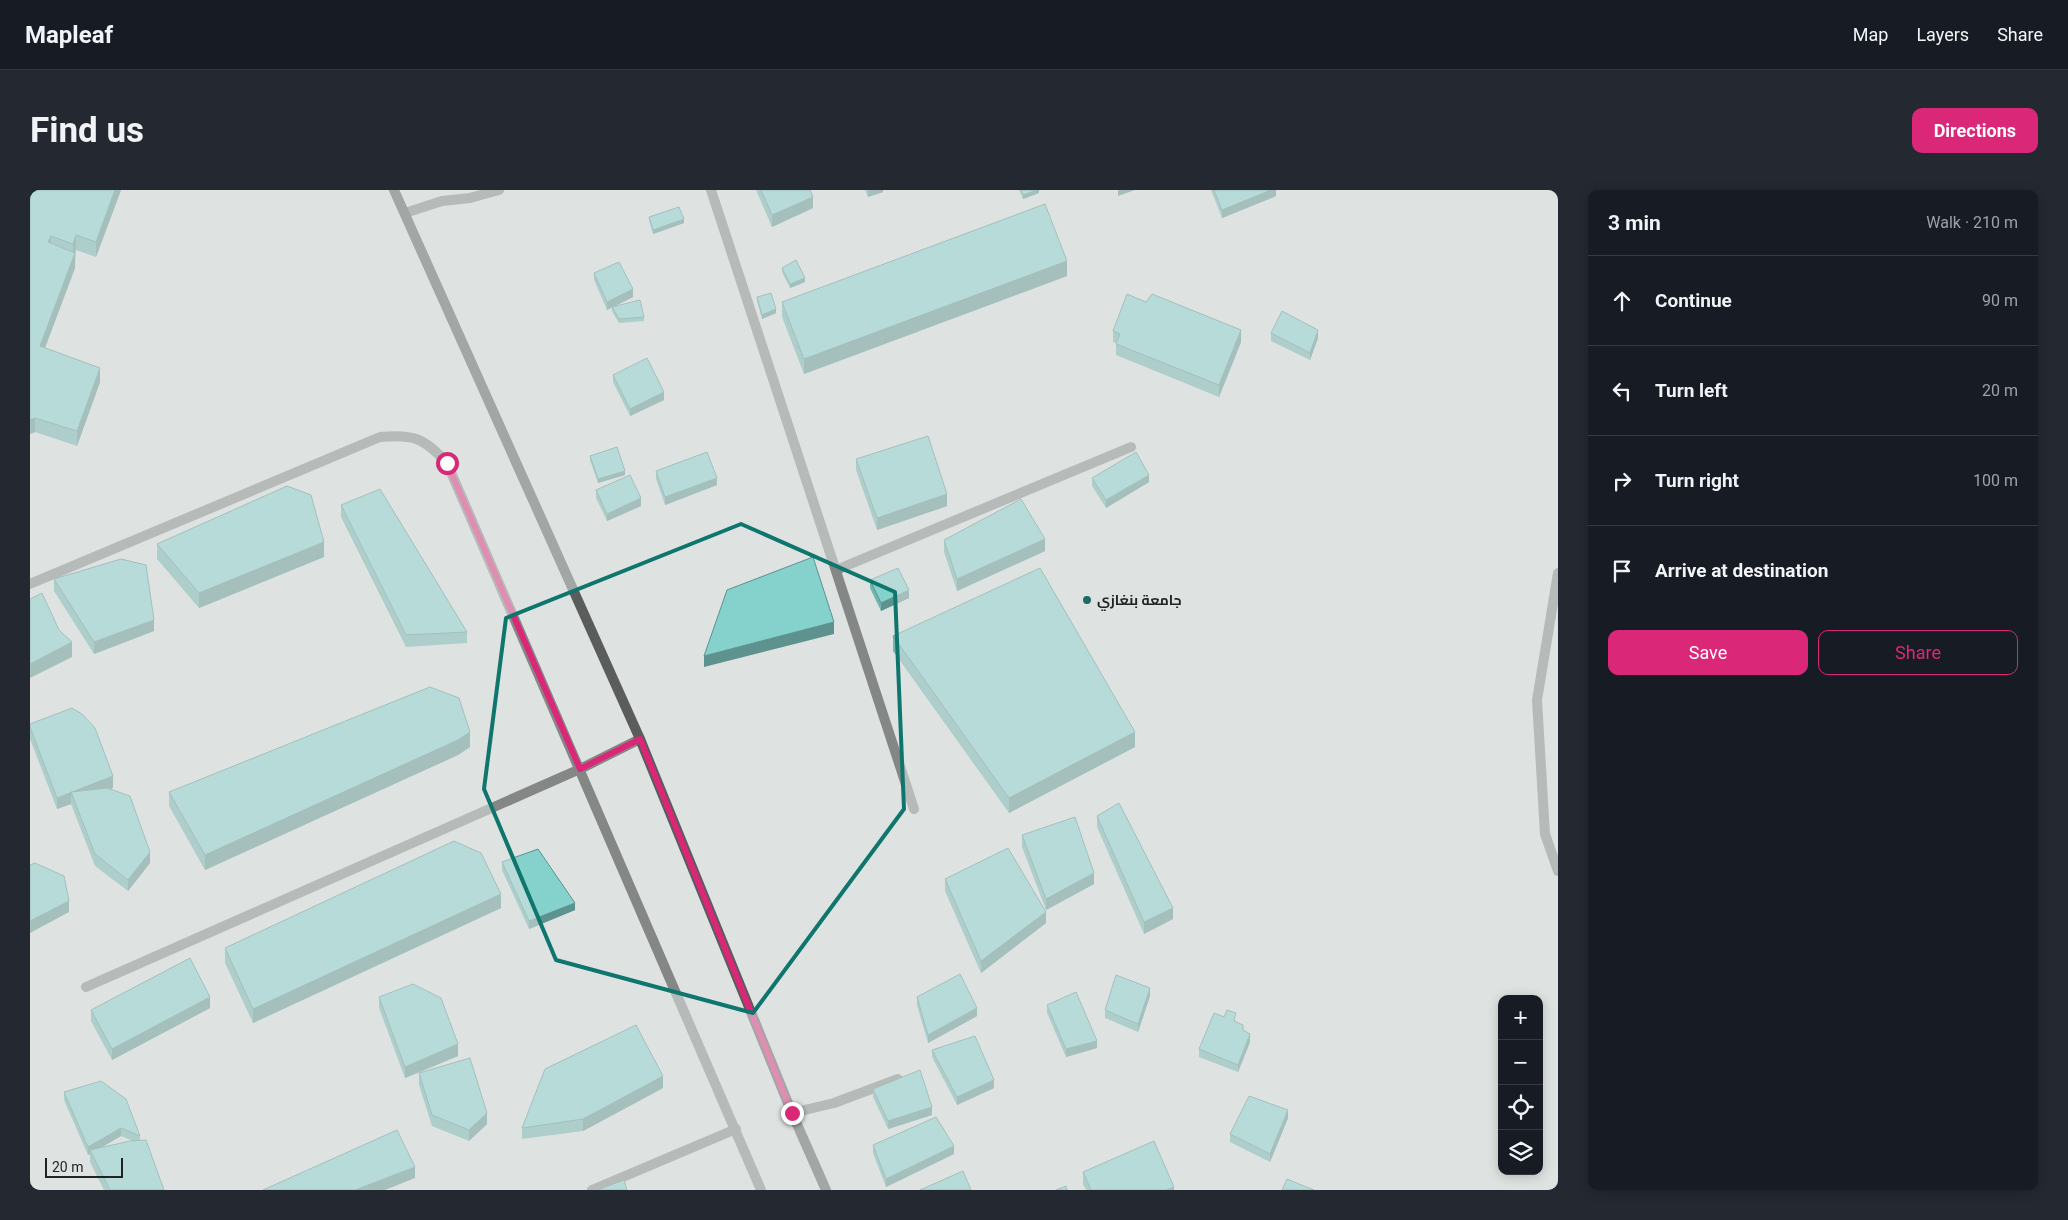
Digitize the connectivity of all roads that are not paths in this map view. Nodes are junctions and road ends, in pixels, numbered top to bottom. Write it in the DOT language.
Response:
graph roads {
  1 [pos="394,190"];
  2 [pos="499,190"];
  3 [pos="711,190"];
  4 [pos="468,194"];
  5 [pos="404,213"];
  6 [pos="1131,447"];
  7 [pos="836,570"];
  8 [pos="1558,573"];
  9 [pos="30,584"];
  10 [pos="640,739"];
  11 [pos="580,769"];
  12 [pos="914,809"];
  13 [pos="1558,871"];
  14 [pos="86,987"];
  15 [pos="903,1077"];
  16 [pos="792,1113"];
  17 [pos="736,1129"];
  18 [pos="592,1190"];
  19 [pos="761,1190"];
  20 [pos="826,1190"];
  1 -- 5 [label="street"];
  2 -- 4 [label="street"];
  3 -- 7 [label="street"];
  4 -- 5 [label="street"];
  5 -- 10 [label="street"];
  6 -- 7 [label="street"];
  7 -- 12 [label="street"];
  8 -- 13 [label="street"];
  9 -- 11 [label="street"];
  10 -- 11 [label="street"];
  10 -- 16 [label="street"];
  11 -- 14 [label="street"];
  11 -- 17 [label="street"];
  15 -- 16 [label="street"];
  16 -- 20 [label="street"];
  17 -- 18 [label="street"];
  17 -- 19 [label="street"];
}
